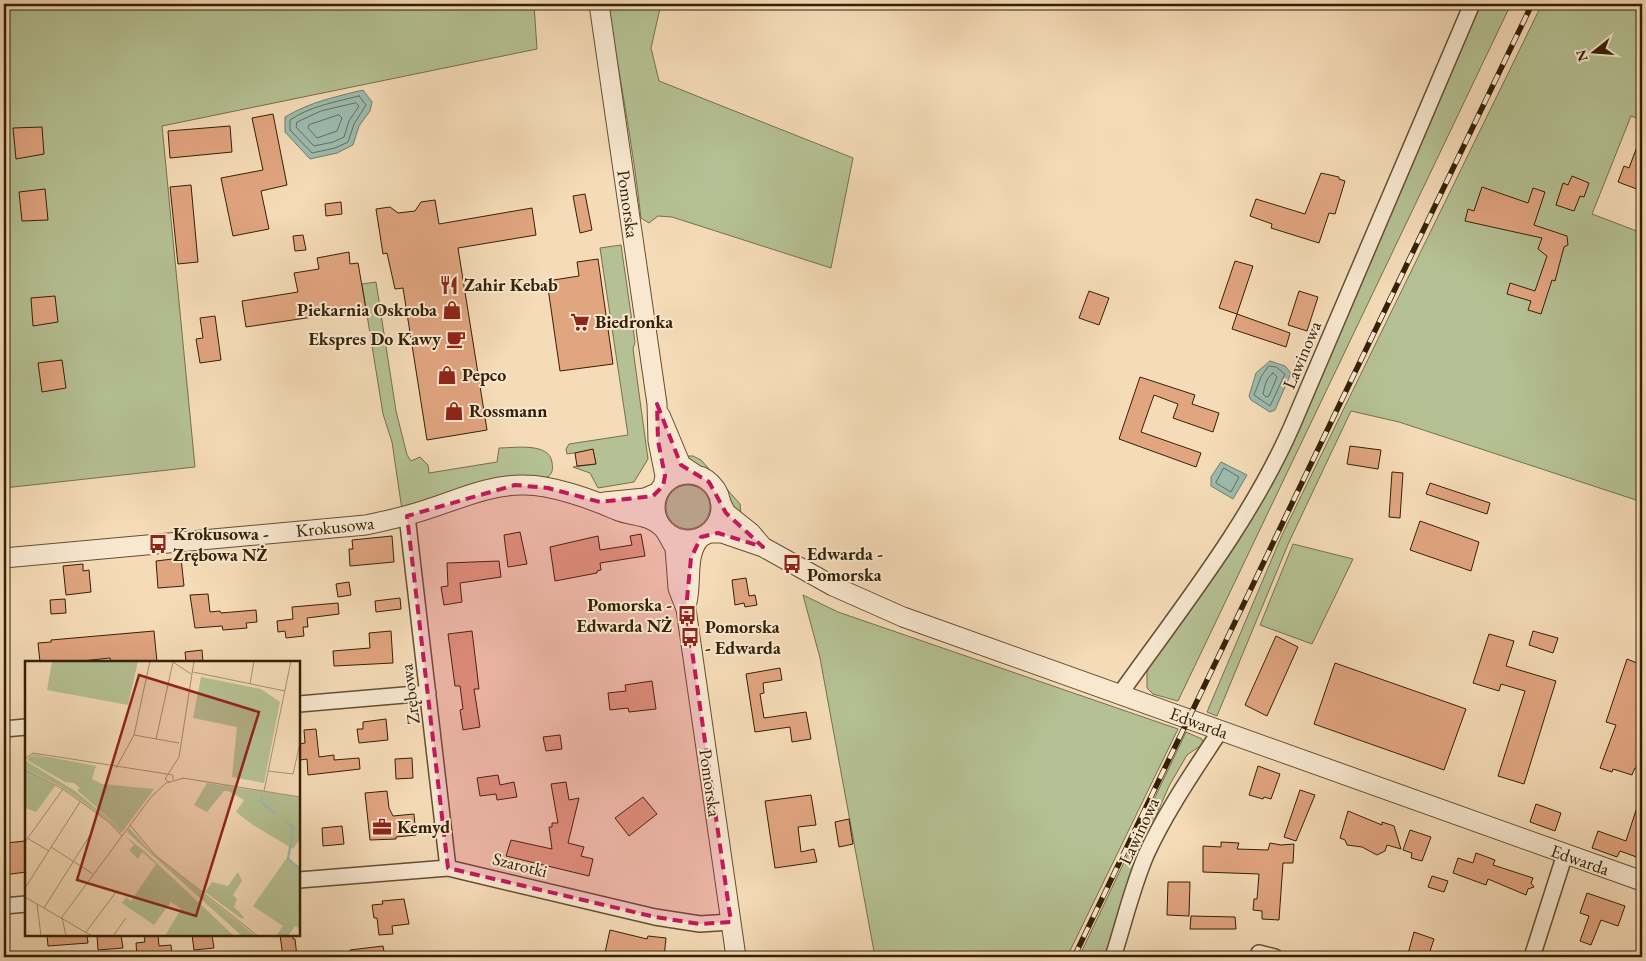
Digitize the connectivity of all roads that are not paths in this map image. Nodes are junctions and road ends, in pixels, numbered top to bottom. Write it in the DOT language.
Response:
graph roads {
  1 [pos="600,4"];
  2 [pos="1472,4"];
  3 [pos="657,404"];
  4 [pos="696,475"];
  5 [pos="661,489"];
  6 [pos="720,501"];
  7 [pos="600,502"];
  8 [pos="407,516"];
  9 [pos="664,530"];
  10 [pos="704,535"];
  11 [pos="763,547"];
  12 [pos="4,558"];
  13 [pos="686,609"];
  14 [pos="428,693"];
  15 [pos="1120,694"];
  16 [pos="300,704"];
  17 [pos="25,727"];
  18 [pos="4,729"];
  19 [pos="1220,731"];
  20 [pos="1565,854"];
  21 [pos="448,868"];
  22 [pos="300,880"];
  23 [pos="1642,881"];
  24 [pos="25,904"];
  25 [pos="4,906"];
  26 [pos="730,922"];
  27 [pos="1259,953"];
  28 [pos="736,957"];
  29 [pos="1113,957"];
  30 [pos="1275,957"];
  31 [pos="1532,957"];
  1 -- 3 [label="street, Pomorska"];
  2 -- 15 [label="street, Lawinowa"];
  3 -- 4 [label="street, Pomorska"];
  3 -- 5 [label="street, Pomorska"];
  4 -- 5 [label="street"];
  4 -- 6 [label="street"];
  5 -- 7 [label="street, Krokusowa"];
  5 -- 9 [label="street"];
  6 -- 10 [label="street"];
  6 -- 11 [label="street, Edwarda"];
  7 -- 8 [label="street, Krokusowa"];
  7 -- 9 [label="street, Krokusowa"];
  8 -- 12 [label="street, Krokusowa"];
  8 -- 14 [label="street, Zrębowa"];
  9 -- 10 [label="street"];
  9 -- 13 [label="street, Pomorska"];
  10 -- 11 [label="street, Edwarda"];
  10 -- 13 [label="street, Pomorska"];
  11 -- 15 [label="street, Edwarda"];
  13 -- 26 [label="street, Pomorska"];
  14 -- 16 [label="street"];
  14 -- 21 [label="street, Zrębowa"];
  15 -- 19 [label="street, Edwarda"];
  17 -- 18 [label="street"];
  19 -- 20 [label="street, Edwarda"];
  19 -- 29 [label="street, Lawinowa"];
  20 -- 23 [label="street, Edwarda"];
  20 -- 31 [label="street"];
  21 -- 22 [label="street, Szarotki"];
  21 -- 26 [label="street, Szarotki"];
  24 -- 25 [label="street"];
  26 -- 28 [label="street, Pomorska"];
  27 -- 30 [label="street"];
}
